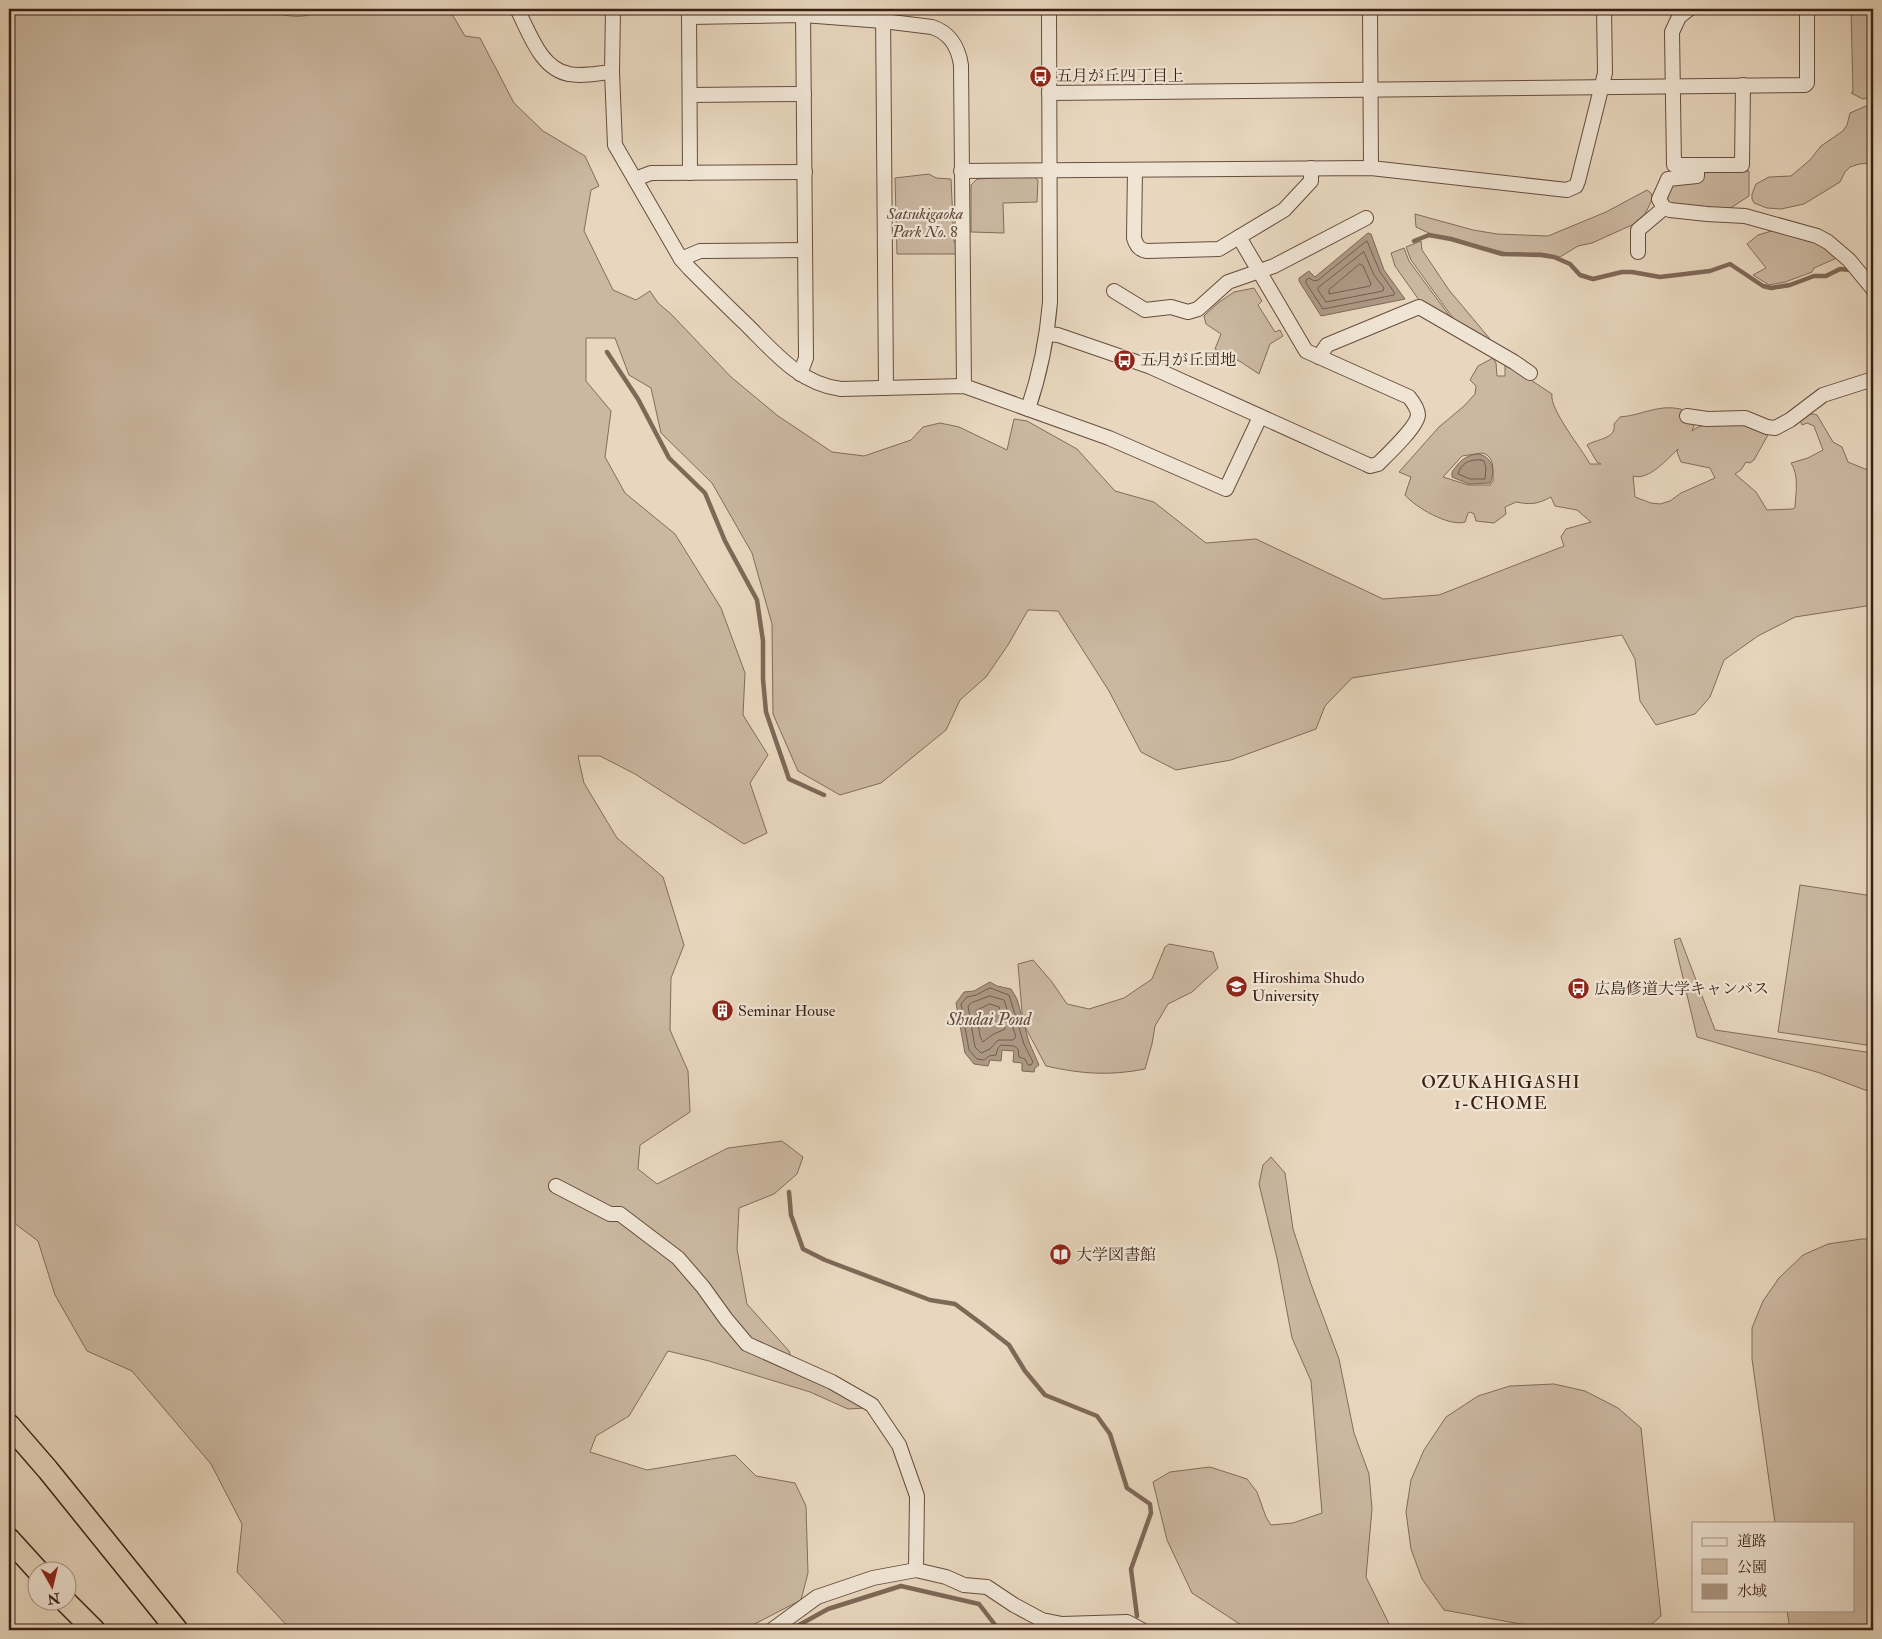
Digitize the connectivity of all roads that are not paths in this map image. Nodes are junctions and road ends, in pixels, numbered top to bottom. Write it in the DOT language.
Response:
graph roads {
  1 [pos="517,9"];
  2 [pos="613,9"];
  3 [pos="1049,9"];
  4 [pos="1370,9"];
  5 [pos="1604,9"];
  6 [pos="1689,9"];
  7 [pos="1807,9"];
  8 [pos="802,12"];
  9 [pos="689,13"];
  10 [pos="883,15"];
  11 [pos="612,72"];
  12 [pos="1742,85"];
  13 [pos="1672,86"];
  14 [pos="1602,87"];
  15 [pos="1371,89"];
  16 [pos="1049,92"];
  17 [pos="804,94"];
  18 [pos="690,95"];
  19 [pos="1697,165"];
  20 [pos="1311,168"];
  21 [pos="1371,168"];
  22 [pos="962,170"];
  23 [pos="1050,170"];
  24 [pos="1135,170"];
  25 [pos="805,172"];
  26 [pos="690,173"];
  27 [pos="635,179"];
  28 [pos="1664,208"];
  29 [pos="1366,218"];
  30 [pos="1239,237"];
  31 [pos="806,250"];
  32 [pos="1638,252"];
  33 [pos="681,259"];
  34 [pos="1260,271"];
  35 [pos="1873,289"];
  36 [pos="1114,291"];
  37 [pos="1047,334"];
  38 [pos="1319,357"];
  39 [pos="1530,373"];
  40 [pos="800,374"];
  41 [pos="1873,379"];
  42 [pos="964,386"];
  43 [pos="886,388"];
  44 [pos="1028,410"];
  45 [pos="1687,416"];
  46 [pos="1260,417"];
  47 [pos="556,1186"];
  48 [pos="9,1425"];
  49 [pos="9,1539"];
  50 [pos="30,1562"];
  51 [pos="916,1570"];
  52 [pos="76,1612"];
  53 [pos="94,1630"];
  54 [pos="177,1630"];
  55 [pos="772,1630"];
  56 [pos="1142,1630"];
  1 -- 11 [label="street"];
  2 -- 11 [label="street"];
  3 -- 16 [label="street"];
  4 -- 15 [label="street"];
  5 -- 14 [label="street"];
  6 -- 13 [label="street"];
  7 -- 12 [label="street"];
  8 -- 9 [label="street"];
  8 -- 10 [label="street"];
  8 -- 17 [label="street"];
  9 -- 18 [label="street"];
  10 -- 22 [label="street"];
  10 -- 43 [label="street"];
  11 -- 27 [label="street"];
  12 -- 13 [label="street"];
  12 -- 19 [label="street"];
  13 -- 14 [label="street"];
  13 -- 19 [label="street"];
  14 -- 15 [label="street"];
  14 -- 21 [label="street"];
  15 -- 16 [label="street"];
  15 -- 21 [label="street"];
  16 -- 23 [label="street"];
  17 -- 18 [label="street"];
  17 -- 25 [label="street"];
  18 -- 26 [label="street"];
  19 -- 28 [label="street"];
  20 -- 21 [label="street"];
  20 -- 24 [label="street"];
  20 -- 30 [label="street"];
  22 -- 23 [label="street"];
  22 -- 42 [label="street"];
  23 -- 24 [label="street"];
  23 -- 37 [label="street"];
  24 -- 30 [label="street"];
  25 -- 26 [label="street"];
  25 -- 31 [label="street"];
  26 -- 27 [label="street"];
  27 -- 33 [label="street"];
  28 -- 32 [label="street"];
  28 -- 35 [label="street"];
  29 -- 34 [label="street"];
  30 -- 34 [label="street"];
  31 -- 33 [label="street"];
  31 -- 40 [label="street"];
  33 -- 40 [label="street"];
  34 -- 36 [label="street"];
  34 -- 38 [label="street"];
  37 -- 44 [label="street"];
  37 -- 46 [label="street"];
  38 -- 39 [label="street"];
  38 -- 46 [label="street"];
  40 -- 43 [label="street"];
  41 -- 45 [label="street"];
  42 -- 43 [label="street"];
  42 -- 44 [label="street"];
  44 -- 46 [label="street"];
  47 -- 51 [label="street"];
  48 -- 54 [label="highway"];
  49 -- 50 [label="highway"];
  51 -- 55 [label="street"];
  51 -- 56 [label="street"];
  52 -- 53 [label="highway"];
}
